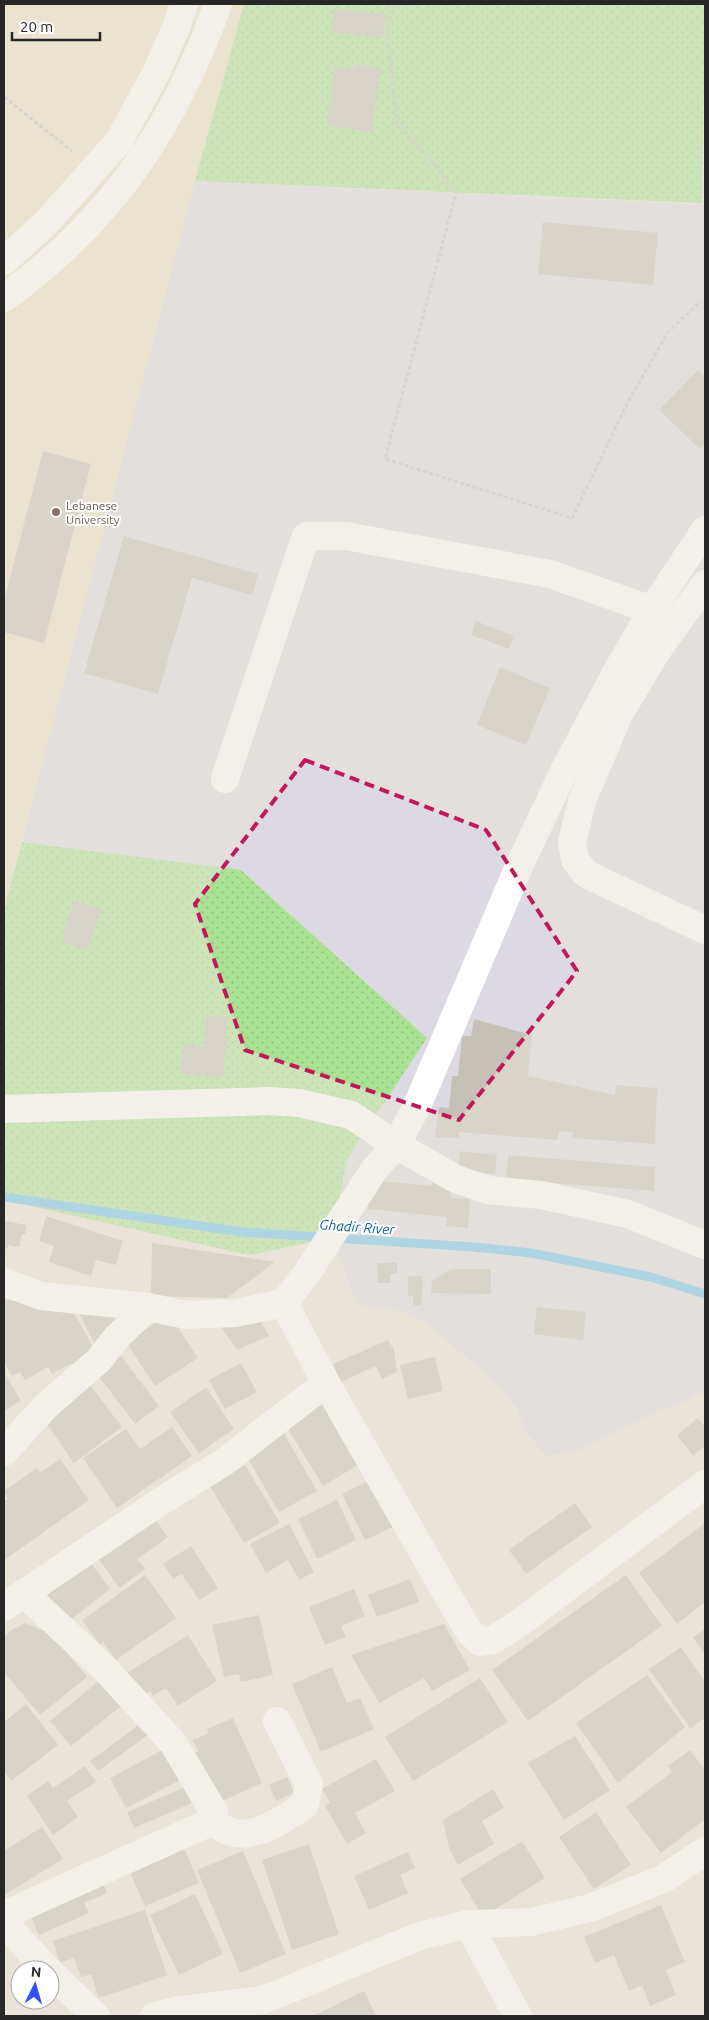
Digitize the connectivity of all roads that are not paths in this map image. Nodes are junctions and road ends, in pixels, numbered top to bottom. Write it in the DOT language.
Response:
graph roads {
  1 [pos="184,4"];
  2 [pos="218,4"];
  3 [pos="4,261"];
  4 [pos="4,298"];
  5 [pos="705,530"];
  6 [pos="705,584"];
  7 [pos="652,610"];
  8 [pos="225,779"];
  9 [pos="705,930"];
  10 [pos="4,1109"];
  11 [pos="396,1145"];
  12 [pos="705,1245"];
  13 [pos="4,1282"];
  14 [pos="284,1303"];
  15 [pos="148,1307"];
  16 [pos="326,1383"];
  17 [pos="4,1452"];
  18 [pos="705,1484"];
  19 [pos="14,1600"];
  20 [pos="277,1722"];
  21 [pos="214,1822"];
  22 [pos="705,1851"];
  23 [pos="4,1915"];
  24 [pos="4,1923"];
  25 [pos="468,1924"];
  26 [pos="39,1960"];
  27 [pos="60,1982"];
  28 [pos="96,2016"];
  29 [pos="154,2016"];
  30 [pos="518,2016"];
  1 -- 3 [label="street"];
  2 -- 4 [label="street"];
  5 -- 7 [label="street"];
  6 -- 9 [label="street"];
  7 -- 8 [label="street"];
  7 -- 11 [label="street"];
  10 -- 11 [label="street"];
  11 -- 12 [label="street"];
  11 -- 14 [label="street"];
  13 -- 15 [label="street"];
  14 -- 15 [label="street"];
  14 -- 16 [label="street"];
  15 -- 17 [label="street"];
  16 -- 18 [label="street"];
  16 -- 19 [label="street"];
  19 -- 21 [label="street"];
  20 -- 21 [label="street"];
  21 -- 23 [label="street"];
  22 -- 25 [label="street"];
  24 -- 26 [label="street"];
  25 -- 29 [label="street"];
  25 -- 30 [label="street"];
  27 -- 28 [label="street"];
}
